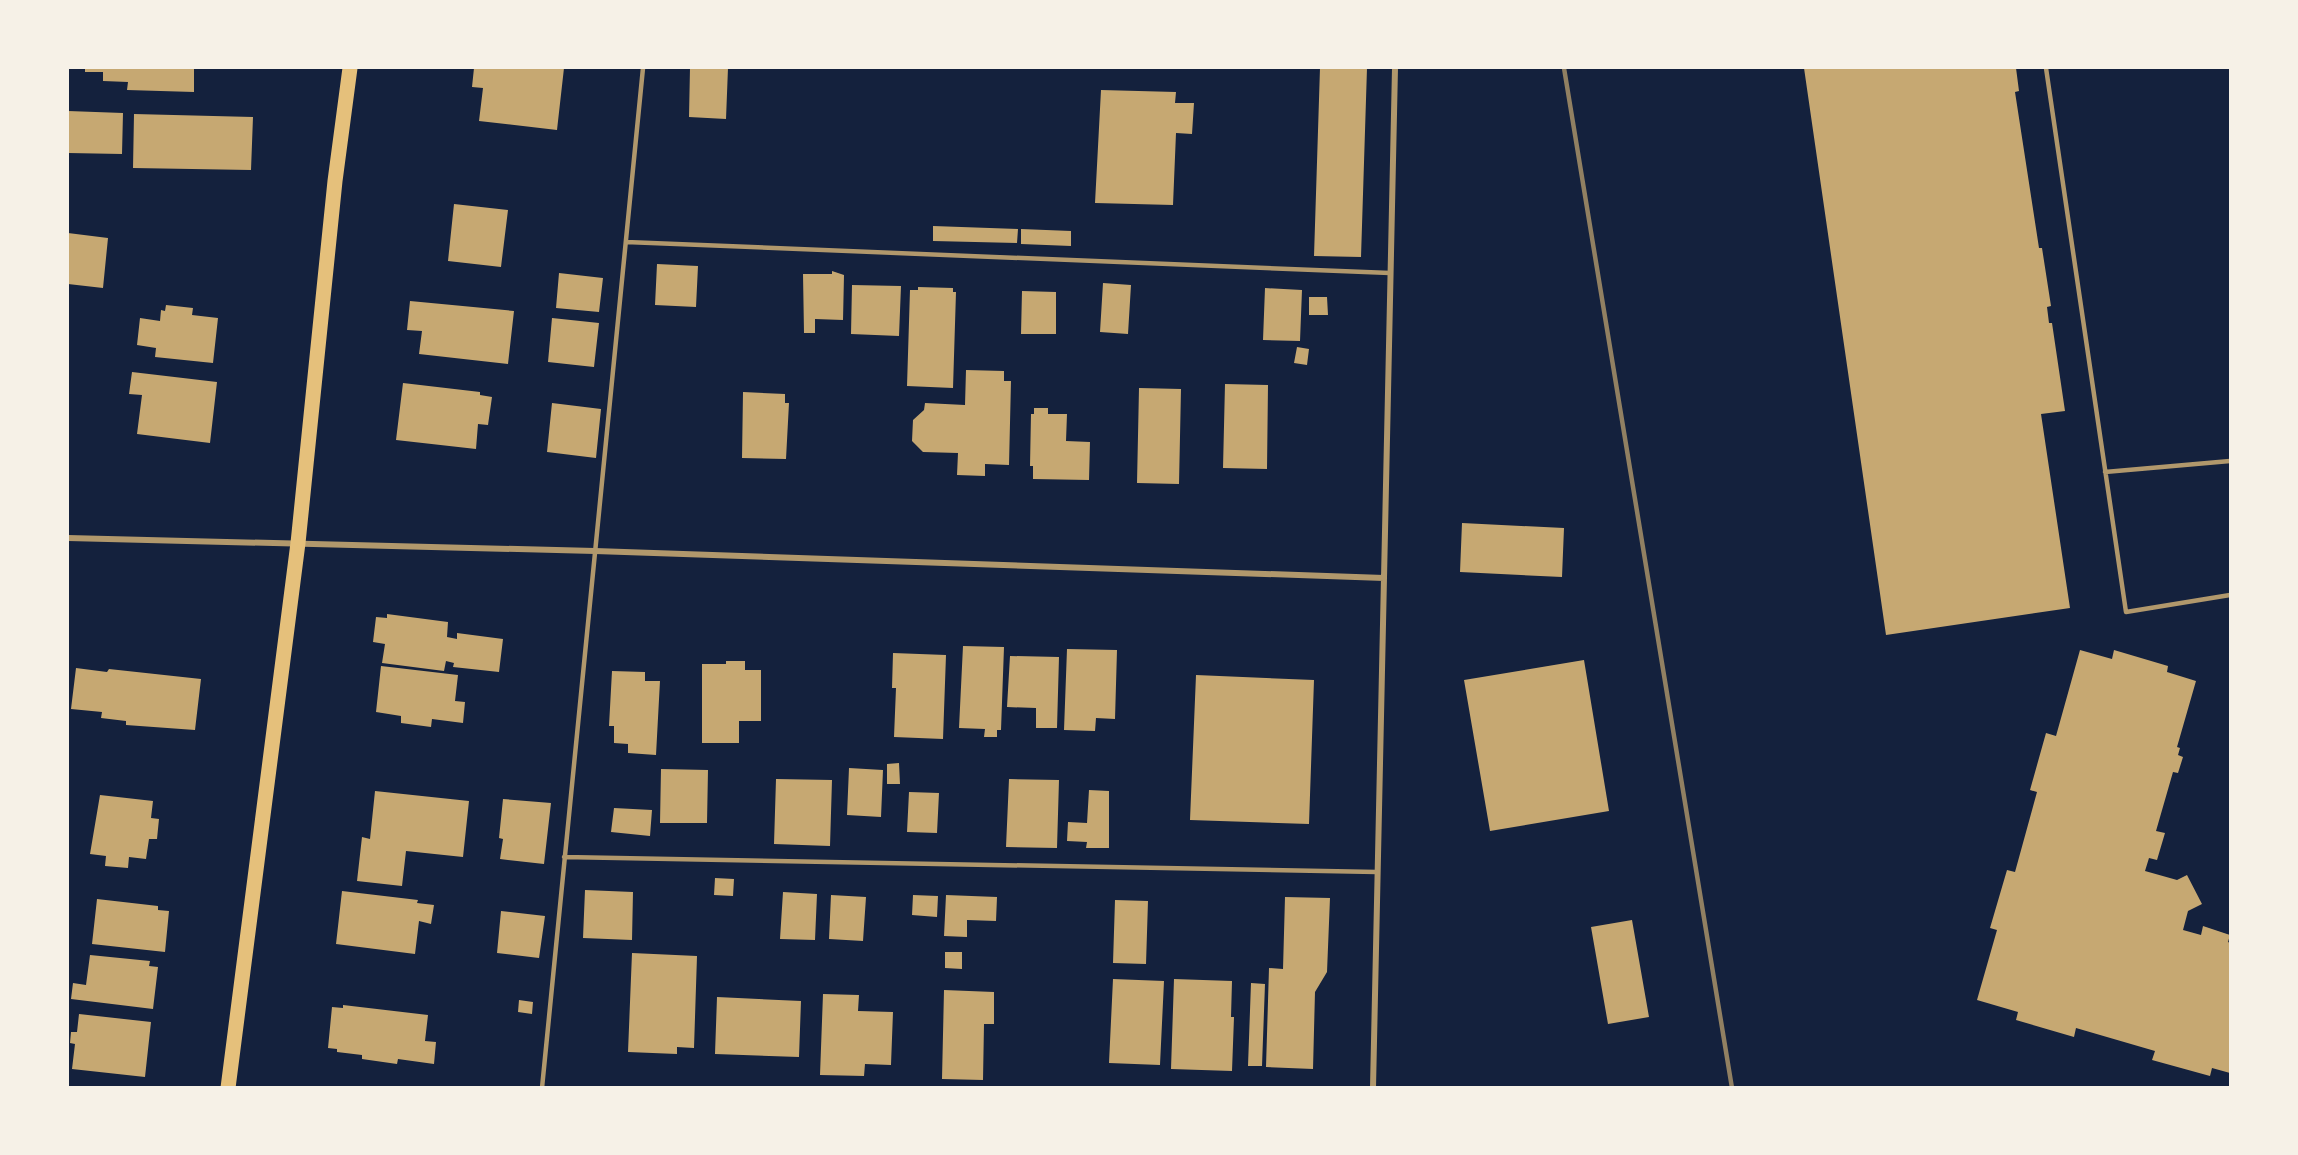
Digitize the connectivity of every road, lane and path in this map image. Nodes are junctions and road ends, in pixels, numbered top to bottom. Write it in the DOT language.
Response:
graph roads {
  1 [pos="350,68"];
  2 [pos="643,68"];
  3 [pos="1395,68"];
  4 [pos="2046,68"];
  5 [pos="626,242"];
  6 [pos="1390,273"];
  7 [pos="2230,461"];
  8 [pos="2105,472"];
  9 [pos="68,538"];
  10 [pos="298,543"];
  11 [pos="595,551"];
  12 [pos="1384,578"];
  13 [pos="2230,595"];
  14 [pos="564,857"];
  15 [pos="1377,872"];
  16 [pos="228,1088"];
  17 [pos="542,1088"];
  18 [pos="1372,1088"];
  1 -- 10 [label="main road"];
  2 -- 5 [label="lane"];
  3 -- 6 [label="street"];
  4 -- 8 [label="lane"];
  5 -- 6 [label="lane"];
  5 -- 11 [label="lane"];
  6 -- 12 [label="street"];
  7 -- 8 [label="lane"];
  8 -- 13 [label="lane"];
  9 -- 10 [label="street"];
  10 -- 11 [label="street"];
  10 -- 16 [label="main road"];
  11 -- 12 [label="street"];
  11 -- 14 [label="lane"];
  12 -- 15 [label="street"];
  14 -- 15 [label="lane"];
  14 -- 17 [label="lane"];
  15 -- 18 [label="street"];
}
